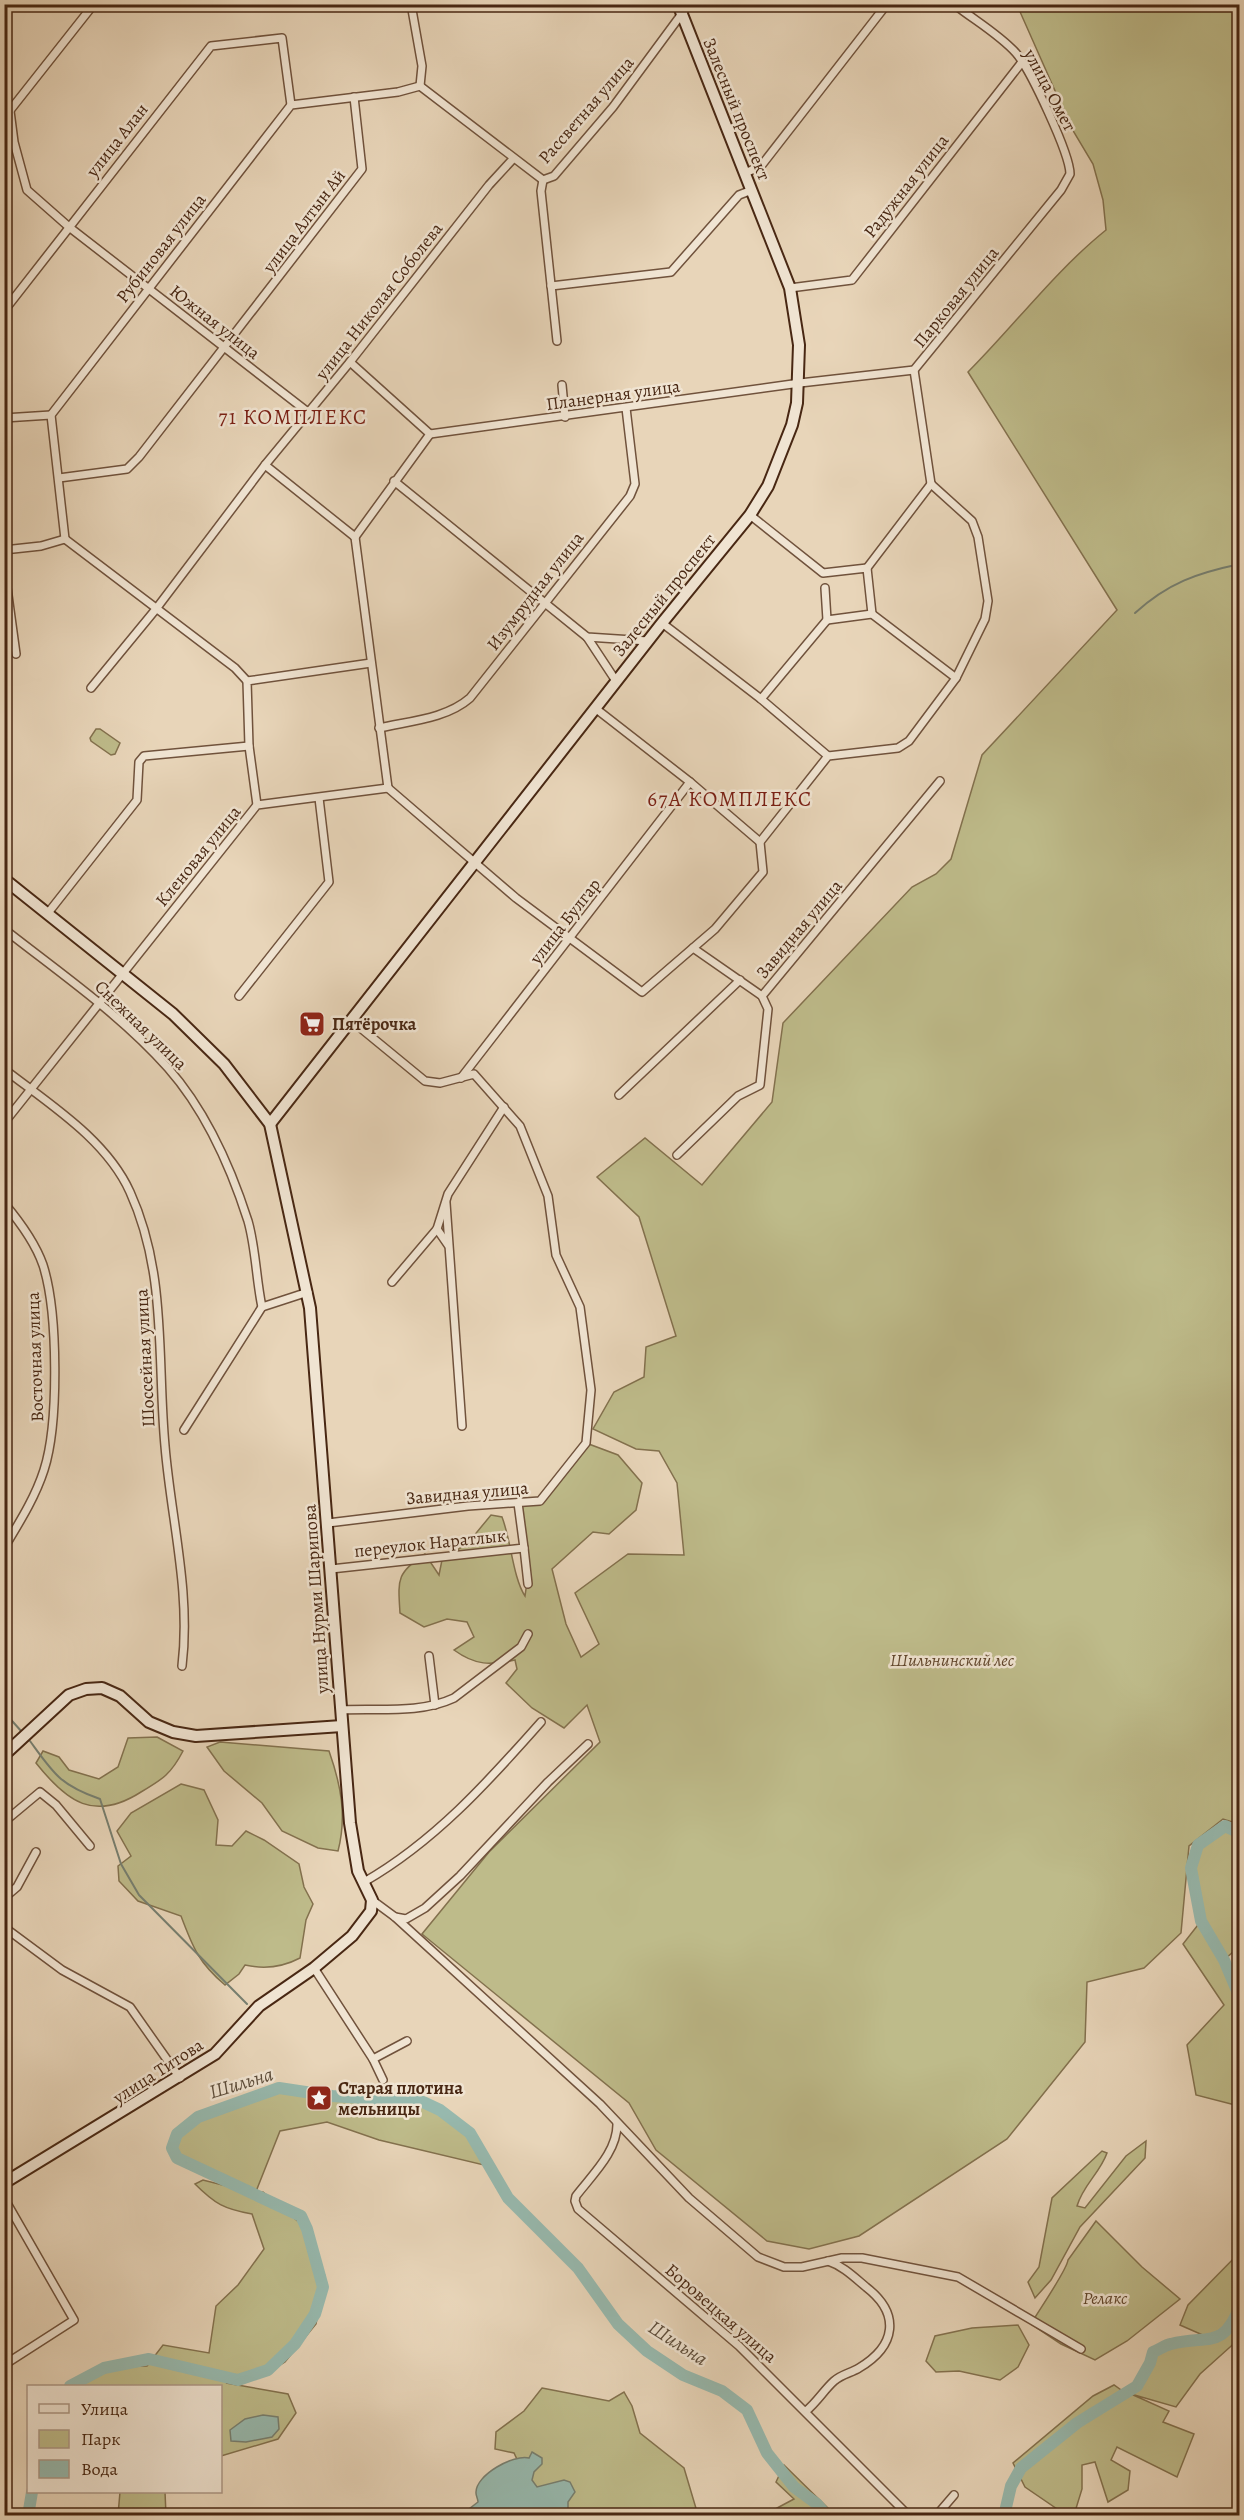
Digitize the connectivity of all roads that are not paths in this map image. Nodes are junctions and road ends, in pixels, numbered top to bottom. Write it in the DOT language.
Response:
graph roads {
  1 [pos="94,4"];
  2 [pos="411,4"];
  3 [pos="689,4"];
  4 [pos="887,4"];
  5 [pos="954,4"];
  6 [pos="680,10"];
  7 [pos="1022,62"];
  8 [pos="420,86"];
  9 [pos="354,98"];
  10 [pos="291,105"];
  11 [pos="10,111"];
  12 [pos="4,118"];
  13 [pos="513,159"];
  14 [pos="745,172"];
  15 [pos="1068,179"];
  16 [pos="543,180"];
  17 [pos="752,190"];
  18 [pos="69,227"];
  19 [pos="551,286"];
  20 [pos="149,288"];
  21 [pos="790,288"];
  22 [pos="4,311"];
  23 [pos="557,341"];
  24 [pos="225,349"];
  25 [pos="350,362"];
  26 [pos="914,370"];
  27 [pos="800,383"];
  28 [pos="562,386"];
  29 [pos="626,408"];
  30 [pos="309,413"];
  31 [pos="51,415"];
  32 [pos="565,417"];
  33 [pos="4,418"];
  34 [pos="430,434"];
  35 [pos="265,465"];
  36 [pos="59,478"];
  37 [pos="394,481"];
  38 [pos="931,484"];
  39 [pos="750,515"];
  40 [pos="355,537"];
  41 [pos="65,538"];
  42 [pos="4,550"];
  43 [pos="4,566"];
  44 [pos="867,568"];
  45 [pos="825,588"];
  46 [pos="545,603"];
  47 [pos="156,609"];
  48 [pos="872,614"];
  49 [pos="827,620"];
  50 [pos="662,623"];
  51 [pos="587,637"];
  52 [pos="648,641"];
  53 [pos="16,654"];
  54 [pos="371,663"];
  55 [pos="956,678"];
  56 [pos="247,681"];
  57 [pos="616,681"];
  58 [pos="92,688"];
  59 [pos="761,699"];
  60 [pos="595,708"];
  61 [pos="379,728"];
  62 [pos="249,746"];
  63 [pos="828,756"];
  64 [pos="940,781"];
  65 [pos="690,782"];
  66 [pos="388,788"];
  67 [pos="319,798"];
  68 [pos="257,805"];
  69 [pos="760,842"];
  70 [pos="476,862"];
  71 [pos="4,879"];
  72 [pos="48,913"];
  73 [pos="4,929"];
  74 [pos="572,937"];
  75 [pos="693,948"];
  76 [pos="124,971"];
  77 [pos="740,980"];
  78 [pos="239,996"];
  79 [pos="762,996"];
  80 [pos="99,1004"];
  81 [pos="352,1022"];
  82 [pos="4,1069"];
  83 [pos="461,1078"];
  84 [pos="30,1090"];
  85 [pos="619,1095"];
  86 [pos="504,1107"];
  87 [pos="4,1123"];
  88 [pos="270,1124"];
  89 [pos="677,1155"];
  90 [pos="4,1203"];
  91 [pos="446,1203"];
  92 [pos="437,1229"];
  93 [pos="447,1245"];
  94 [pos="392,1282"];
  95 [pos="308,1292"];
  96 [pos="262,1307"];
  97 [pos="462,1426"];
  98 [pos="184,1430"];
  99 [pos="519,1503"];
  100 [pos="328,1523"];
  101 [pos="4,1548"];
  102 [pos="524,1548"];
  103 [pos="331,1569"];
  104 [pos="528,1584"];
  105 [pos="528,1634"];
  106 [pos="429,1656"];
  107 [pos="182,1666"];
  108 [pos="435,1705"];
  109 [pos="341,1710"];
  110 [pos="541,1722"];
  111 [pos="342,1726"];
  112 [pos="588,1744"];
  113 [pos="8,1753"];
  114 [pos="4,1822"];
  115 [pos="90,1846"];
  116 [pos="36,1851"];
  117 [pos="364,1882"];
  118 [pos="4,1898"];
  119 [pos="372,1900"];
  120 [pos="395,1917"];
  121 [pos="4,1927"];
  122 [pos="314,1968"];
  123 [pos="407,2041"];
  124 [pos="373,2058"];
  125 [pos="180,2078"];
  126 [pos="383,2080"];
  127 [pos="617,2123"];
  128 [pos="4,2183"];
  129 [pos="4,2198"];
  130 [pos="828,2261"];
  131 [pos="1081,2349"];
  132 [pos="4,2365"];
  133 [pos="806,2411"];
  134 [pos="954,2495"];
  135 [pos="909,2516"];
  136 [pos="936,2516"];
  1 -- 11 [label="street"];
  2 -- 8 [label="street"];
  3 -- 6 [label="street, Рассветная улица"];
  4 -- 14 [label="street"];
  5 -- 7 [label="street, улица Омет"];
  6 -- 14 [label="main road, Залесный проспект"];
  6 -- 16 [label="street, Рассветная улица"];
  7 -- 15 [label="street, улица Омет"];
  7 -- 21 [label="street, Радужная улица"];
  8 -- 9 [label="street"];
  8 -- 13 [label="street"];
  9 -- 10 [label="street"];
  9 -- 24 [label="street, улица Алтын Ай"];
  10 -- 18 [label="street, улица Алан"];
  10 -- 20 [label="street, Рубиновая улица"];
  11 -- 12 [label="street"];
  11 -- 18 [label="street, Южная улица"];
  13 -- 16 [label="street"];
  13 -- 25 [label="street, улица Николая Соболева"];
  14 -- 17 [label="main road, Залесный проспект"];
  15 -- 26 [label="street, Парковая улица"];
  16 -- 19 [label="street, Рассветная улица"];
  17 -- 19 [label="street"];
  17 -- 21 [label="main road, Залесный проспект"];
  18 -- 20 [label="street, Южная улица"];
  18 -- 22 [label="street, улица Алан"];
  19 -- 23 [label="street, Рассветная улица"];
  20 -- 24 [label="street, Южная улица"];
  20 -- 31 [label="street, Рубиновая улица"];
  21 -- 27 [label="main road, Залесный проспект"];
  24 -- 30 [label="street, Южная улица"];
  24 -- 36 [label="street, улица Алтын Ай"];
  25 -- 30 [label="street, улица Николая Соболева"];
  25 -- 34 [label="street"];
  26 -- 27 [label="street, Парковая улица"];
  26 -- 38 [label="street"];
  27 -- 29 [label="street, Планерная улица"];
  27 -- 39 [label="main road, Залесный проспект"];
  28 -- 32 [label="street"];
  29 -- 32 [label="street, Планерная улица"];
  29 -- 46 [label="street, Изумрудная улица"];
  30 -- 35 [label="street, улица Николая Соболева"];
  31 -- 33 [label="street"];
  31 -- 36 [label="street"];
  32 -- 34 [label="street, Планерная улица"];
  34 -- 37 [label="street"];
  35 -- 40 [label="street"];
  35 -- 47 [label="street, улица Николая Соболева"];
  36 -- 41 [label="street"];
  37 -- 40 [label="street"];
  37 -- 46 [label="street"];
  38 -- 44 [label="street"];
  38 -- 55 [label="street"];
  39 -- 44 [label="street"];
  39 -- 50 [label="main road, Залесный проспект"];
  40 -- 54 [label="street"];
  41 -- 42 [label="street"];
  41 -- 47 [label="street"];
  43 -- 53 [label="street"];
  44 -- 48 [label="street"];
  45 -- 49 [label="street"];
  46 -- 51 [label="street"];
  46 -- 61 [label="street, Изумрудная улица"];
  47 -- 56 [label="street"];
  47 -- 58 [label="street, улица Николая Соболева"];
  48 -- 49 [label="street"];
  48 -- 55 [label="street"];
  49 -- 59 [label="street"];
  50 -- 52 [label="main road, Залесный проспект"];
  50 -- 59 [label="street"];
  51 -- 52 [label="street"];
  51 -- 57 [label="street"];
  52 -- 57 [label="main road, Залесный проспект"];
  54 -- 56 [label="street"];
  54 -- 61 [label="street"];
  55 -- 63 [label="street"];
  56 -- 62 [label="street"];
  57 -- 60 [label="main road, Залесный проспект"];
  59 -- 63 [label="street"];
  60 -- 65 [label="street"];
  60 -- 70 [label="main road, Залесный проспект"];
  61 -- 66 [label="street"];
  62 -- 68 [label="street"];
  62 -- 72 [label="street"];
  63 -- 69 [label="street"];
  64 -- 79 [label="street, Завидная улица"];
  65 -- 69 [label="street"];
  65 -- 74 [label="street, улица Булгар"];
  66 -- 67 [label="street, Кленовая улица"];
  66 -- 70 [label="street"];
  67 -- 68 [label="street, Кленовая улица"];
  67 -- 78 [label="street"];
  68 -- 76 [label="street, Кленовая улица"];
  69 -- 75 [label="street"];
  70 -- 74 [label="street"];
  70 -- 81 [label="main road, Залесный проспект"];
  71 -- 72 [label="main road"];
  72 -- 76 [label="main road"];
  73 -- 80 [label="street, Снежная улица"];
  74 -- 75 [label="street"];
  74 -- 83 [label="street, улица Булгар"];
  75 -- 77 [label="street"];
  76 -- 80 [label="street, Кленовая улица"];
  76 -- 88 [label="main road"];
  77 -- 79 [label="street"];
  77 -- 85 [label="street, Завидная улица"];
  79 -- 89 [label="street, Завидная улица"];
  80 -- 84 [label="street, Кленовая улица"];
  80 -- 96 [label="street, Снежная улица"];
  81 -- 83 [label="street"];
  81 -- 88 [label="main road, Залесный проспект"];
  82 -- 84 [label="street, Шоссейная улица"];
  83 -- 86 [label="street, Завидная улица"];
  84 -- 87 [label="street, Кленовая улица"];
  84 -- 107 [label="street, Шоссейная улица"];
  86 -- 91 [label="street"];
  86 -- 99 [label="street, Завидная улица"];
  88 -- 95 [label="main road, улица Нурми Шарипова"];
  90 -- 101 [label="street, Восточная улица"];
  91 -- 92 [label="street"];
  91 -- 93 [label="street"];
  92 -- 93 [label="street"];
  92 -- 94 [label="street"];
  93 -- 97 [label="street"];
  95 -- 96 [label="street"];
  95 -- 100 [label="main road, улица Нурми Шарипова"];
  96 -- 98 [label="street"];
  99 -- 100 [label="street, Завидная улица"];
  99 -- 102 [label="street, переулок Наратлык"];
  100 -- 103 [label="main road, улица Нурми Шарипова"];
  102 -- 103 [label="street, переулок Наратлык"];
  102 -- 104 [label="street"];
  103 -- 109 [label="main road, улица Нурми Шарипова"];
  105 -- 108 [label="street"];
  106 -- 108 [label="street"];
  108 -- 109 [label="street"];
  109 -- 111 [label="main road, улица Нурми Шарипова"];
  110 -- 117 [label="street"];
  111 -- 113 [label="main road"];
  111 -- 117 [label="main road, улица Нурми Шарипова"];
  112 -- 120 [label="street"];
  114 -- 115 [label="street"];
  116 -- 118 [label="street"];
  117 -- 119 [label="main road, улица Нурми Шарипова"];
  119 -- 120 [label="street"];
  119 -- 122 [label="main road, улица Титова"];
  120 -- 127 [label="street"];
  121 -- 125 [label="street"];
  122 -- 124 [label="street"];
  122 -- 125 [label="main road, улица Титова"];
  123 -- 124 [label="street"];
  124 -- 126 [label="street"];
  125 -- 128 [label="main road, улица Титова"];
  127 -- 130 [label="street"];
  127 -- 133 [label="street, Боровецкая улица"];
  129 -- 132 [label="street"];
  130 -- 131 [label="street"];
  130 -- 133 [label="street"];
  133 -- 135 [label="street, Боровецкая улица"];
  134 -- 136 [label="street"];
}
